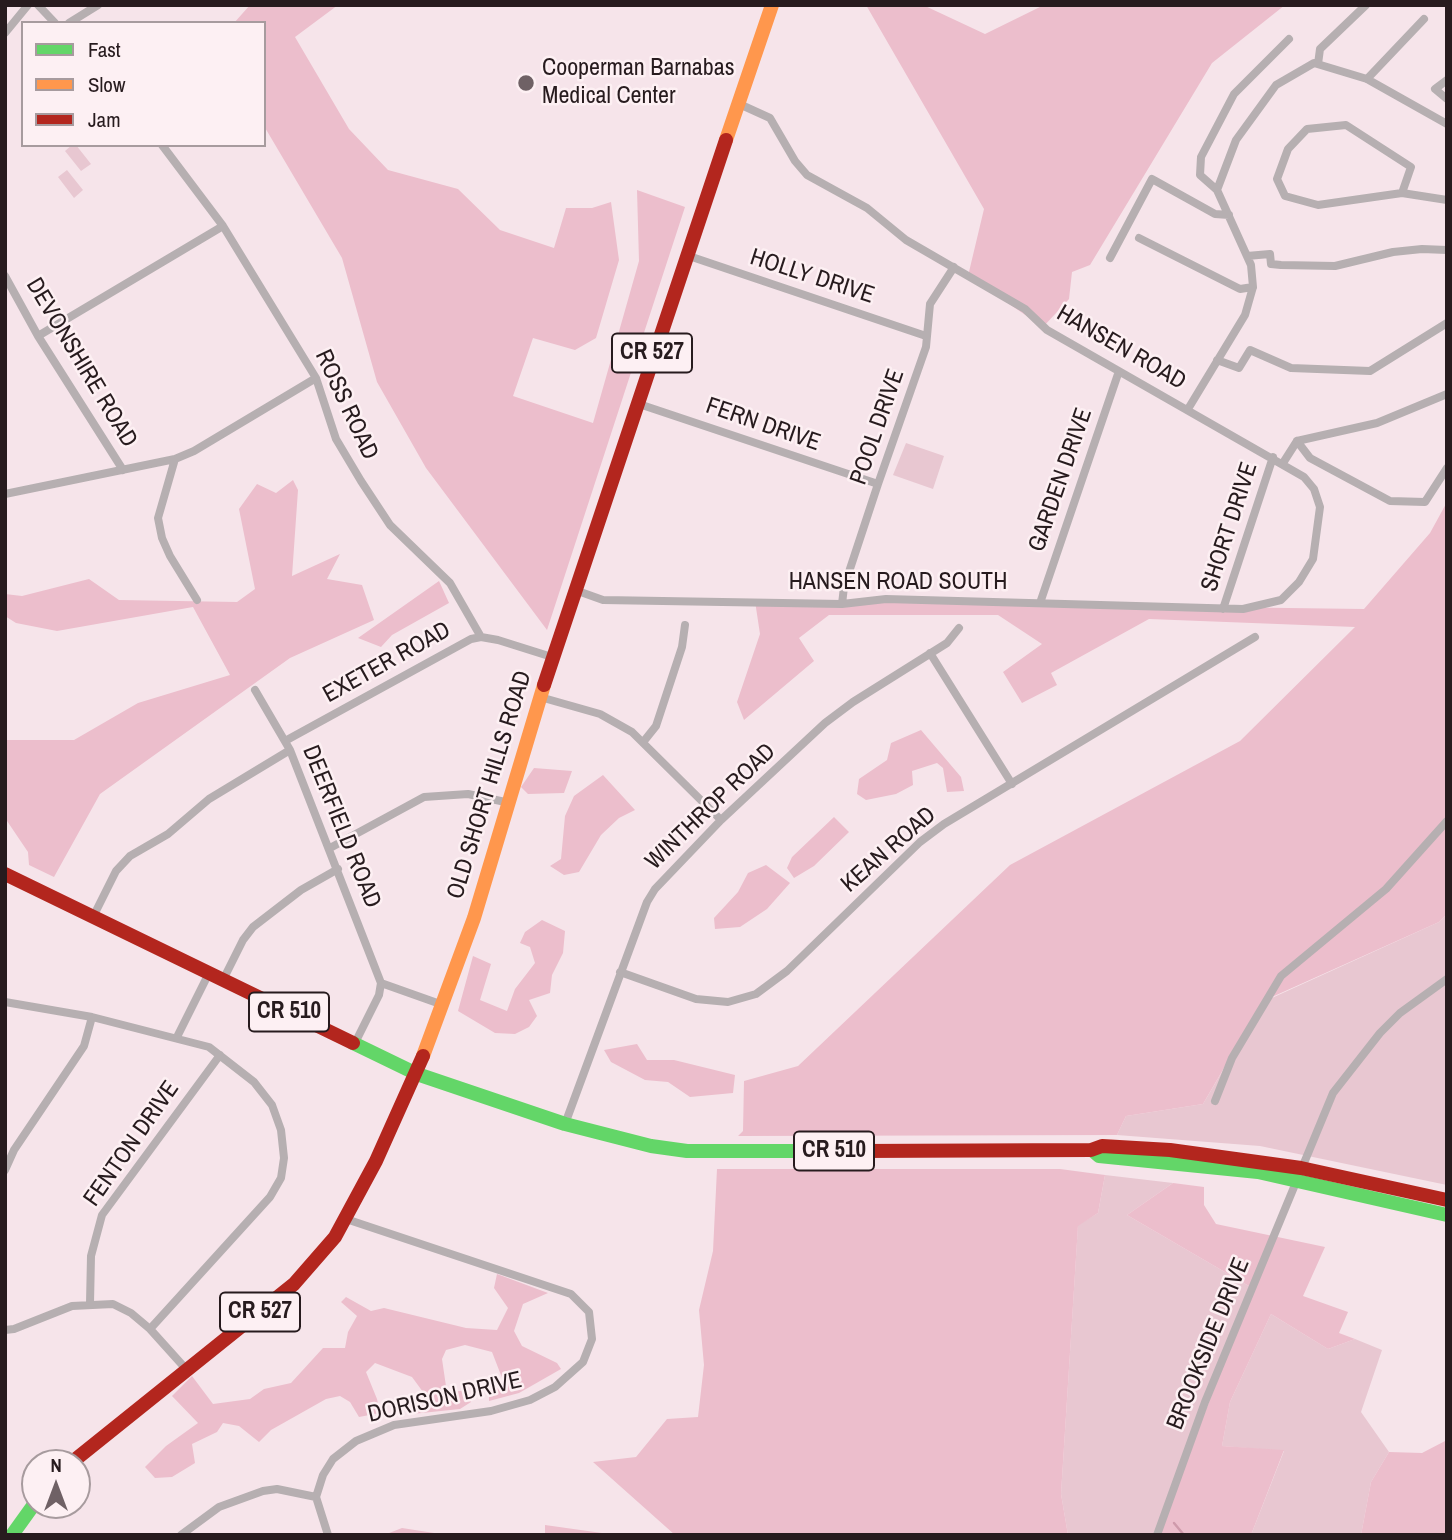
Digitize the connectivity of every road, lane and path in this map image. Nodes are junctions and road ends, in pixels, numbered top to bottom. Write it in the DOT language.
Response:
graph roads {
  1 [pos="28,5"];
  2 [pos="38,5"];
  3 [pos="98,5"];
  4 [pos="772,5"];
  5 [pos="1367,5"];
  6 [pos="1424,19"];
  7 [pos="53,21"];
  8 [pos="72,21"];
  9 [pos="5,33"];
  10 [pos="1289,39"];
  11 [pos="1318,64"];
  12 [pos="1367,79"];
  13 [pos="1447,80"];
  14 [pos="1447,99"];
  15 [pos="737,103"];
  16 [pos="1447,124"];
  17 [pos="164,147"];
  18 [pos="1217,191"];
  19 [pos="1402,193"];
  20 [pos="1447,200"];
  21 [pos="1229,215"];
  22 [pos="223,226"];
  23 [pos="1139,238"];
  24 [pos="1447,250"];
  25 [pos="686,255"];
  26 [pos="1247,256"];
  27 [pos="1110,258"];
  28 [pos="954,267"];
  29 [pos="5,276"];
  30 [pos="1253,287"];
  31 [pos="1447,323"];
  32 [pos="38,336"];
  33 [pos="926,336"];
  34 [pos="1217,360"];
  35 [pos="1119,370"];
  36 [pos="316,378"];
  37 [pos="1447,394"];
  38 [pos="636,402"];
  39 [pos="1188,409"];
  40 [pos="1297,442"];
  41 [pos="1273,457"];
  42 [pos="175,459"];
  43 [pos="1283,463"];
  44 [pos="1447,468"];
  45 [pos="123,470"];
  46 [pos="878,484"];
  47 [pos="5,494"];
  48 [pos="575,590"];
  49 [pos="197,600"];
  50 [pos="1040,603"];
  51 [pos="842,604"];
  52 [pos="1223,608"];
  53 [pos="685,625"];
  54 [pos="959,628"];
  55 [pos="481,637"];
  56 [pos="1255,637"];
  57 [pos="930,653"];
  58 [pos="552,657"];
  59 [pos="255,690"];
  60 [pos="540,696"];
  61 [pos="285,741"];
  62 [pos="644,741"];
  63 [pos="290,750"];
  64 [pos="1012,784"];
  65 [pos="510,803"];
  66 [pos="722,820"];
  67 [pos="1447,821"];
  68 [pos="330,848"];
  69 [pos="338,869"];
  70 [pos="5,874"];
  71 [pos="93,917"];
  72 [pos="620,972"];
  73 [pos="209,973"];
  74 [pos="1447,979"];
  75 [pos="223,980"];
  76 [pos="382,983"];
  77 [pos="5,1002"];
  78 [pos="443,1005"];
  79 [pos="92,1017"];
  80 [pos="177,1037"];
  81 [pos="355,1043"];
  82 [pos="220,1055"];
  83 [pos="417,1074"];
  84 [pos="1215,1101"];
  85 [pos="565,1124"];
  86 [pos="5,1170"];
  87 [pos="1298,1174"];
  88 [pos="1447,1200"];
  89 [pos="1447,1214"];
  90 [pos="346,1219"];
  91 [pos="90,1303"];
  92 [pos="150,1329"];
  93 [pos="5,1330"];
  94 [pos="186,1369"];
  95 [pos="88,1449"];
  96 [pos="316,1497"];
  97 [pos="24,1519"];
  98 [pos="12,1535"];
  99 [pos="181,1535"];
  100 [pos="328,1535"];
  101 [pos="1157,1535"];
  1 -- 9 [label="street"];
  2 -- 7 [label="street"];
  3 -- 8 [label="street"];
  4 -- 15 [label="main road, OLD SHORT HILLS ROAD / CR 527"];
  5 -- 11 [label="street"];
  6 -- 12 [label="street"];
  10 -- 18 [label="street"];
  11 -- 12 [label="street"];
  11 -- 18 [label="street"];
  12 -- 16 [label="street"];
  13 -- 14 [label="street"];
  15 -- 25 [label="main road, OLD SHORT HILLS ROAD / CR 527"];
  15 -- 28 [label="street, HANSEN ROAD"];
  17 -- 22 [label="street, ROSS ROAD"];
  18 -- 21 [label="street"];
  19 -- 19 [label="street"];
  19 -- 20 [label="street"];
  21 -- 26 [label="street"];
  21 -- 27 [label="street"];
  22 -- 32 [label="street"];
  22 -- 36 [label="street, ROSS ROAD"];
  23 -- 30 [label="street"];
  24 -- 26 [label="street"];
  25 -- 33 [label="street, HOLLY DRIVE"];
  25 -- 38 [label="main road, OLD SHORT HILLS ROAD / CR 527"];
  26 -- 30 [label="street"];
  28 -- 33 [label="street, POOL DRIVE"];
  28 -- 35 [label="street, HANSEN ROAD"];
  29 -- 32 [label="street, DEVONSHIRE ROAD"];
  30 -- 34 [label="street"];
  31 -- 34 [label="street"];
  32 -- 45 [label="street, DEVONSHIRE ROAD"];
  33 -- 46 [label="street, POOL DRIVE"];
  34 -- 39 [label="street"];
  35 -- 39 [label="street, HANSEN ROAD"];
  35 -- 50 [label="street, GARDEN DRIVE"];
  36 -- 42 [label="street"];
  36 -- 55 [label="street, ROSS ROAD"];
  37 -- 40 [label="street"];
  38 -- 46 [label="street, FERN DRIVE"];
  38 -- 48 [label="main road, OLD SHORT HILLS ROAD / CR 527"];
  39 -- 41 [label="street, HANSEN ROAD"];
  40 -- 43 [label="street"];
  40 -- 44 [label="street"];
  41 -- 43 [label="street, HANSEN ROAD"];
  41 -- 52 [label="street, SHORT DRIVE"];
  42 -- 45 [label="street"];
  42 -- 49 [label="street"];
  43 -- 52 [label="street, HANSEN ROAD"];
  45 -- 47 [label="street"];
  46 -- 51 [label="street, POOL DRIVE"];
  48 -- 51 [label="street, HANSEN ROAD SOUTH"];
  48 -- 58 [label="main road, OLD SHORT HILLS ROAD / CR 527"];
  50 -- 51 [label="street, HANSEN ROAD SOUTH"];
  50 -- 52 [label="street, HANSEN ROAD SOUTH"];
  53 -- 62 [label="street"];
  54 -- 57 [label="street, WINTHROP ROAD"];
  55 -- 58 [label="street, EXETER ROAD"];
  55 -- 61 [label="street, EXETER ROAD"];
  56 -- 64 [label="street, KEAN ROAD"];
  57 -- 64 [label="street"];
  57 -- 66 [label="street, WINTHROP ROAD"];
  58 -- 60 [label="main road, OLD SHORT HILLS ROAD / CR 527"];
  59 -- 61 [label="street, DEERFIELD ROAD"];
  60 -- 62 [label="street"];
  60 -- 65 [label="main road, OLD SHORT HILLS ROAD / CR 527"];
  61 -- 63 [label="street, DEERFIELD ROAD"];
  62 -- 66 [label="street"];
  63 -- 68 [label="street, DEERFIELD ROAD"];
  63 -- 71 [label="street"];
  64 -- 72 [label="street, KEAN ROAD"];
  65 -- 68 [label="street"];
  65 -- 78 [label="main road, OLD SHORT HILLS ROAD / CR 527"];
  66 -- 72 [label="street, WINTHROP ROAD"];
  67 -- 84 [label="street"];
  68 -- 69 [label="street, DEERFIELD ROAD"];
  69 -- 75 [label="street"];
  69 -- 76 [label="street, DEERFIELD ROAD"];
  70 -- 71 [label="main road, CR 510"];
  71 -- 73 [label="main road, CR 510"];
  72 -- 85 [label="street, WINTHROP ROAD"];
  73 -- 75 [label="main road, CR 510"];
  73 -- 80 [label="street"];
  74 -- 87 [label="street, BROOKSIDE DRIVE"];
  75 -- 81 [label="main road, CR 510"];
  76 -- 78 [label="street"];
  76 -- 81 [label="street"];
  77 -- 79 [label="street"];
  78 -- 83 [label="main road, OLD SHORT HILLS ROAD / CR 527"];
  79 -- 80 [label="street"];
  79 -- 86 [label="street"];
  80 -- 82 [label="street"];
  81 -- 83 [label="main road, CR 510"];
  82 -- 91 [label="street, FENTON DRIVE"];
  82 -- 92 [label="street"];
  83 -- 85 [label="main road, CR 510"];
  83 -- 90 [label="main road, OLD SHORT HILLS ROAD / CR 527"];
  85 -- 87 [label="main road, CR 510"];
  87 -- 88 [label="main road"];
  87 -- 89 [label="main road, CR 510"];
  87 -- 101 [label="street, BROOKSIDE DRIVE"];
  90 -- 94 [label="main road, OLD SHORT HILLS ROAD / CR 527"];
  90 -- 96 [label="street, DORISON DRIVE"];
  91 -- 92 [label="street"];
  91 -- 93 [label="street"];
  92 -- 94 [label="street"];
  94 -- 95 [label="main road, OLD SHORT HILLS ROAD / CR 527"];
  96 -- 99 [label="street"];
  96 -- 100 [label="street"];
  97 -- 98 [label="main road"];
}
